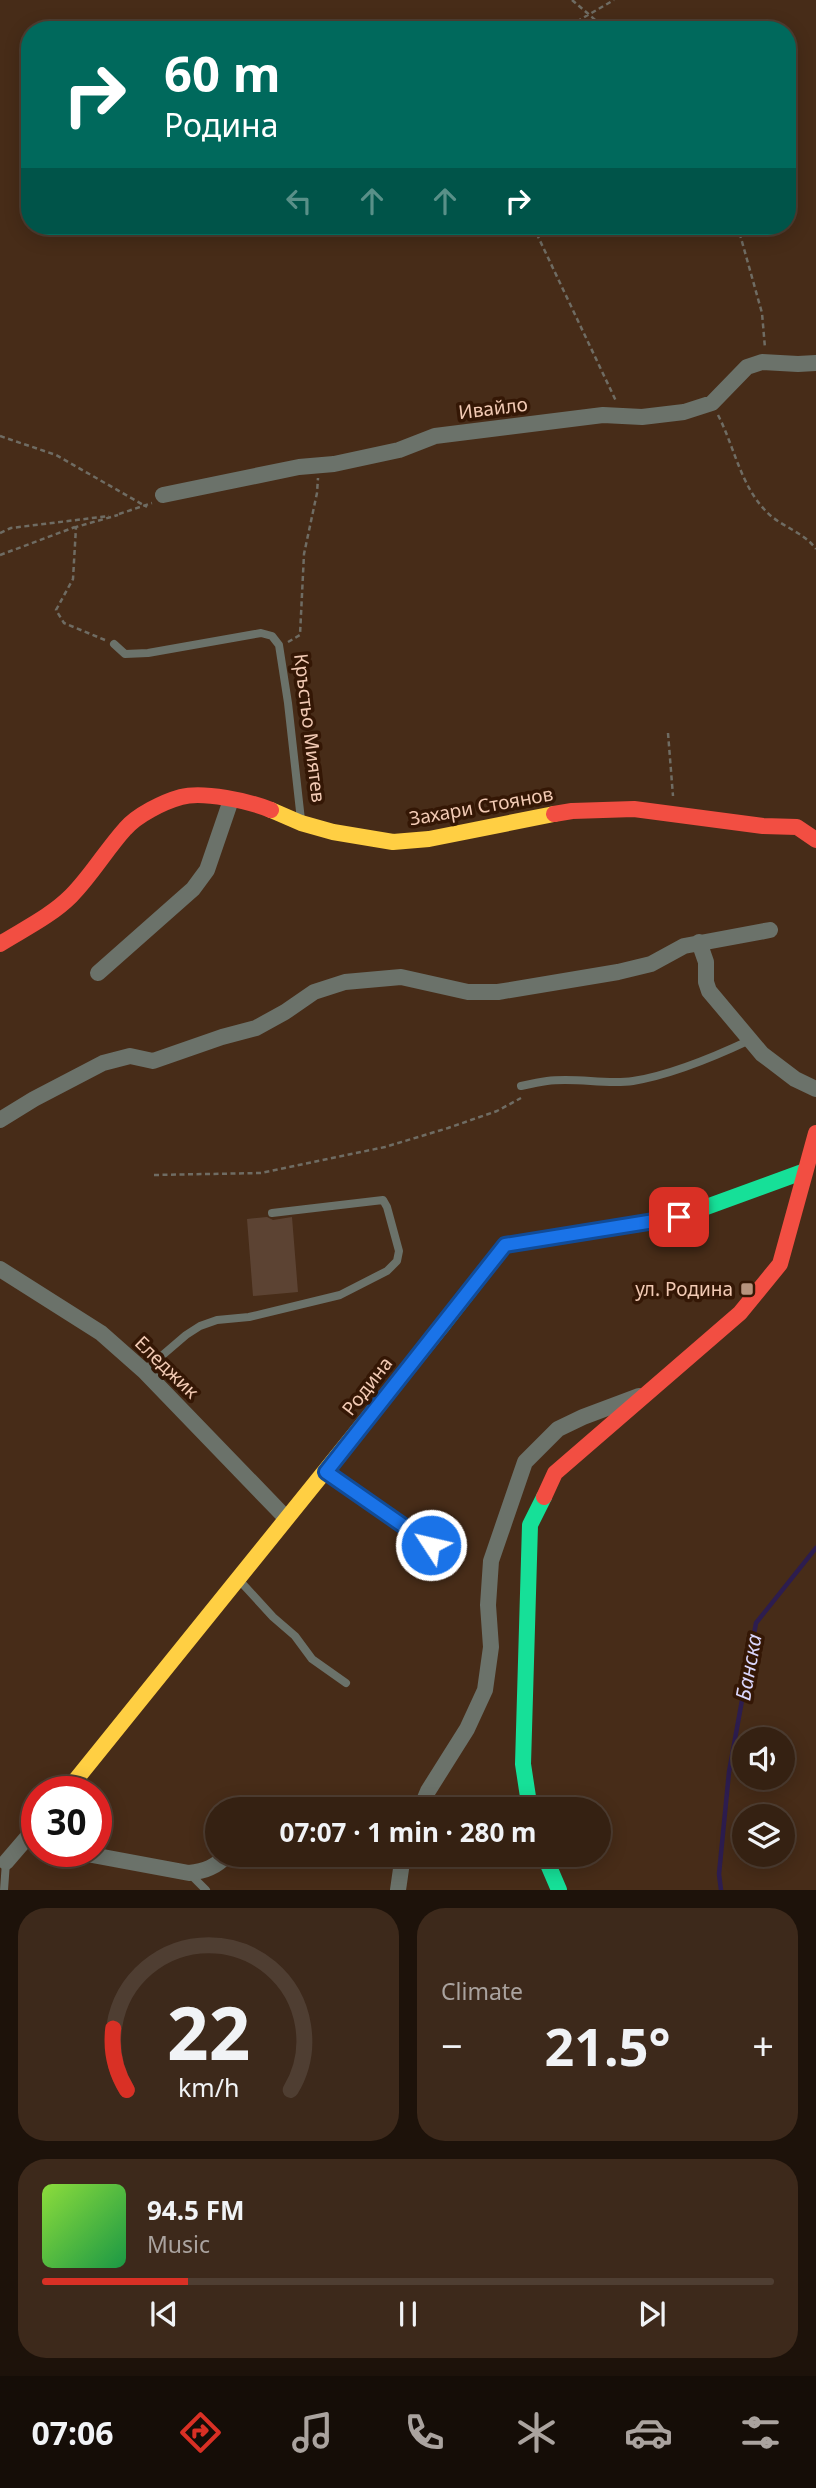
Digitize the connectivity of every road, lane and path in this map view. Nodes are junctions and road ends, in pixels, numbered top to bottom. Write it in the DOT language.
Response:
graph roads {
  1 [pos="572,0"];
  2 [pos="614,0"];
  3 [pos="588,13"];
  4 [pos="576,21"];
  5 [pos="597,21"];
  6 [pos="537,235"];
  7 [pos="740,235"];
  8 [pos="768,362"];
  9 [pos="816,363"];
  10 [pos="712,403"];
  11 [pos="623,416"];
  12 [pos="0,436"];
  13 [pos="316,466"];
  14 [pos="163,495"];
  15 [pos="147,507"];
  16 [pos="118,515"];
  17 [pos="76,527"];
  18 [pos="0,533"];
  19 [pos="816,549"];
  20 [pos="0,555"];
  21 [pos="114,643"];
  22 [pos="278,645"];
  23 [pos="668,733"];
  24 [pos="231,800"];
  25 [pos="674,813"];
  26 [pos="816,821"];
  27 [pos="301,823"];
  28 [pos="797,827"];
  29 [pos="816,840"];
  30 [pos="770,930"];
  31 [pos="699,942"];
  32 [pos="0,944"];
  33 [pos="98,973"];
  34 [pos="750,1040"];
  35 [pos="539,1082"];
  36 [pos="521,1086"];
  37 [pos="816,1089"];
  38 [pos="0,1120"];
  39 [pos="816,1133"];
  40 [pos="805,1171"];
  41 [pos="154,1175"];
  42 [pos="272,1213"];
  43 [pos="0,1269"];
  44 [pos="144,1371"];
  45 [pos="648,1392"];
  46 [pos="326,1472"];
  47 [pos="286,1518"];
  48 [pos="431,1545"];
  49 [pos="239,1580"];
  50 [pos="346,1683"];
  51 [pos="78,1776"];
  52 [pos="428,1797"];
  53 [pos="528,1797"];
  54 [pos="21,1848"];
  55 [pos="112,1859"];
  56 [pos="3,1865"];
  57 [pos="213,1867"];
  58 [pos="401,1867"];
  59 [pos="549,1867"];
  60 [pos="189,1873"];
  61 [pos="4,1889"];
  62 [pos="206,1889"];
  63 [pos="398,1889"];
  64 [pos="559,1889"];
  1 -- 3 [label="path"];
  2 -- 3 [label="path"];
  3 -- 4 [label="path"];
  3 -- 5 [label="path"];
  6 -- 11 [label="path"];
  7 -- 8 [label="path"];
  8 -- 9 [label="street, Ивайло"];
  8 -- 10 [label="street, Ивайло"];
  10 -- 11 [label="street, Ивайло"];
  10 -- 19 [label="path"];
  11 -- 13 [label="street, Ивайло"];
  12 -- 15 [label="path"];
  13 -- 14 [label="street, Ивайло"];
  13 -- 22 [label="path"];
  14 -- 15 [label="path"];
  15 -- 16 [label="path"];
  16 -- 17 [label="path"];
  16 -- 18 [label="path"];
  17 -- 20 [label="path"];
  17 -- 21 [label="path"];
  21 -- 22 [label="lane, Кръстьо Миятев"];
  22 -- 27 [label="lane, Кръстьо Миятев"];
  23 -- 25 [label="path"];
  24 -- 27 [label="street, Захари Стоянов"];
  24 -- 32 [label="street, Захари Стоянов"];
  24 -- 33 [label="street"];
  25 -- 27 [label="street, Захари Стоянов"];
  25 -- 28 [label="street, Захари Стоянов"];
  26 -- 28 [label="street"];
  28 -- 29 [label="street"];
  30 -- 31 [label="street"];
  31 -- 34 [label="street"];
  31 -- 38 [label="street"];
  34 -- 35 [label="lane"];
  34 -- 37 [label="street"];
  35 -- 36 [label="lane"];
  35 -- 41 [label="path"];
  39 -- 40 [label="street"];
  40 -- 45 [label="street"];
  40 -- 46 [label="street, Родина"];
  42 -- 44 [label="lane"];
  43 -- 44 [label="street, Еледжик"];
  44 -- 47 [label="street, Еледжик"];
  45 -- 52 [label="street"];
  45 -- 53 [label="street"];
  46 -- 47 [label="street, Родина"];
  46 -- 48 [label="street"];
  47 -- 49 [label="street, Родина"];
  49 -- 50 [label="lane"];
  49 -- 51 [label="street, Родина"];
  54 -- 56 [label="street"];
  55 -- 60 [label="street"];
  56 -- 61 [label="lane"];
  57 -- 60 [label="street"];
  58 -- 63 [label="street"];
  59 -- 64 [label="street"];
  60 -- 62 [label="lane"];
}
